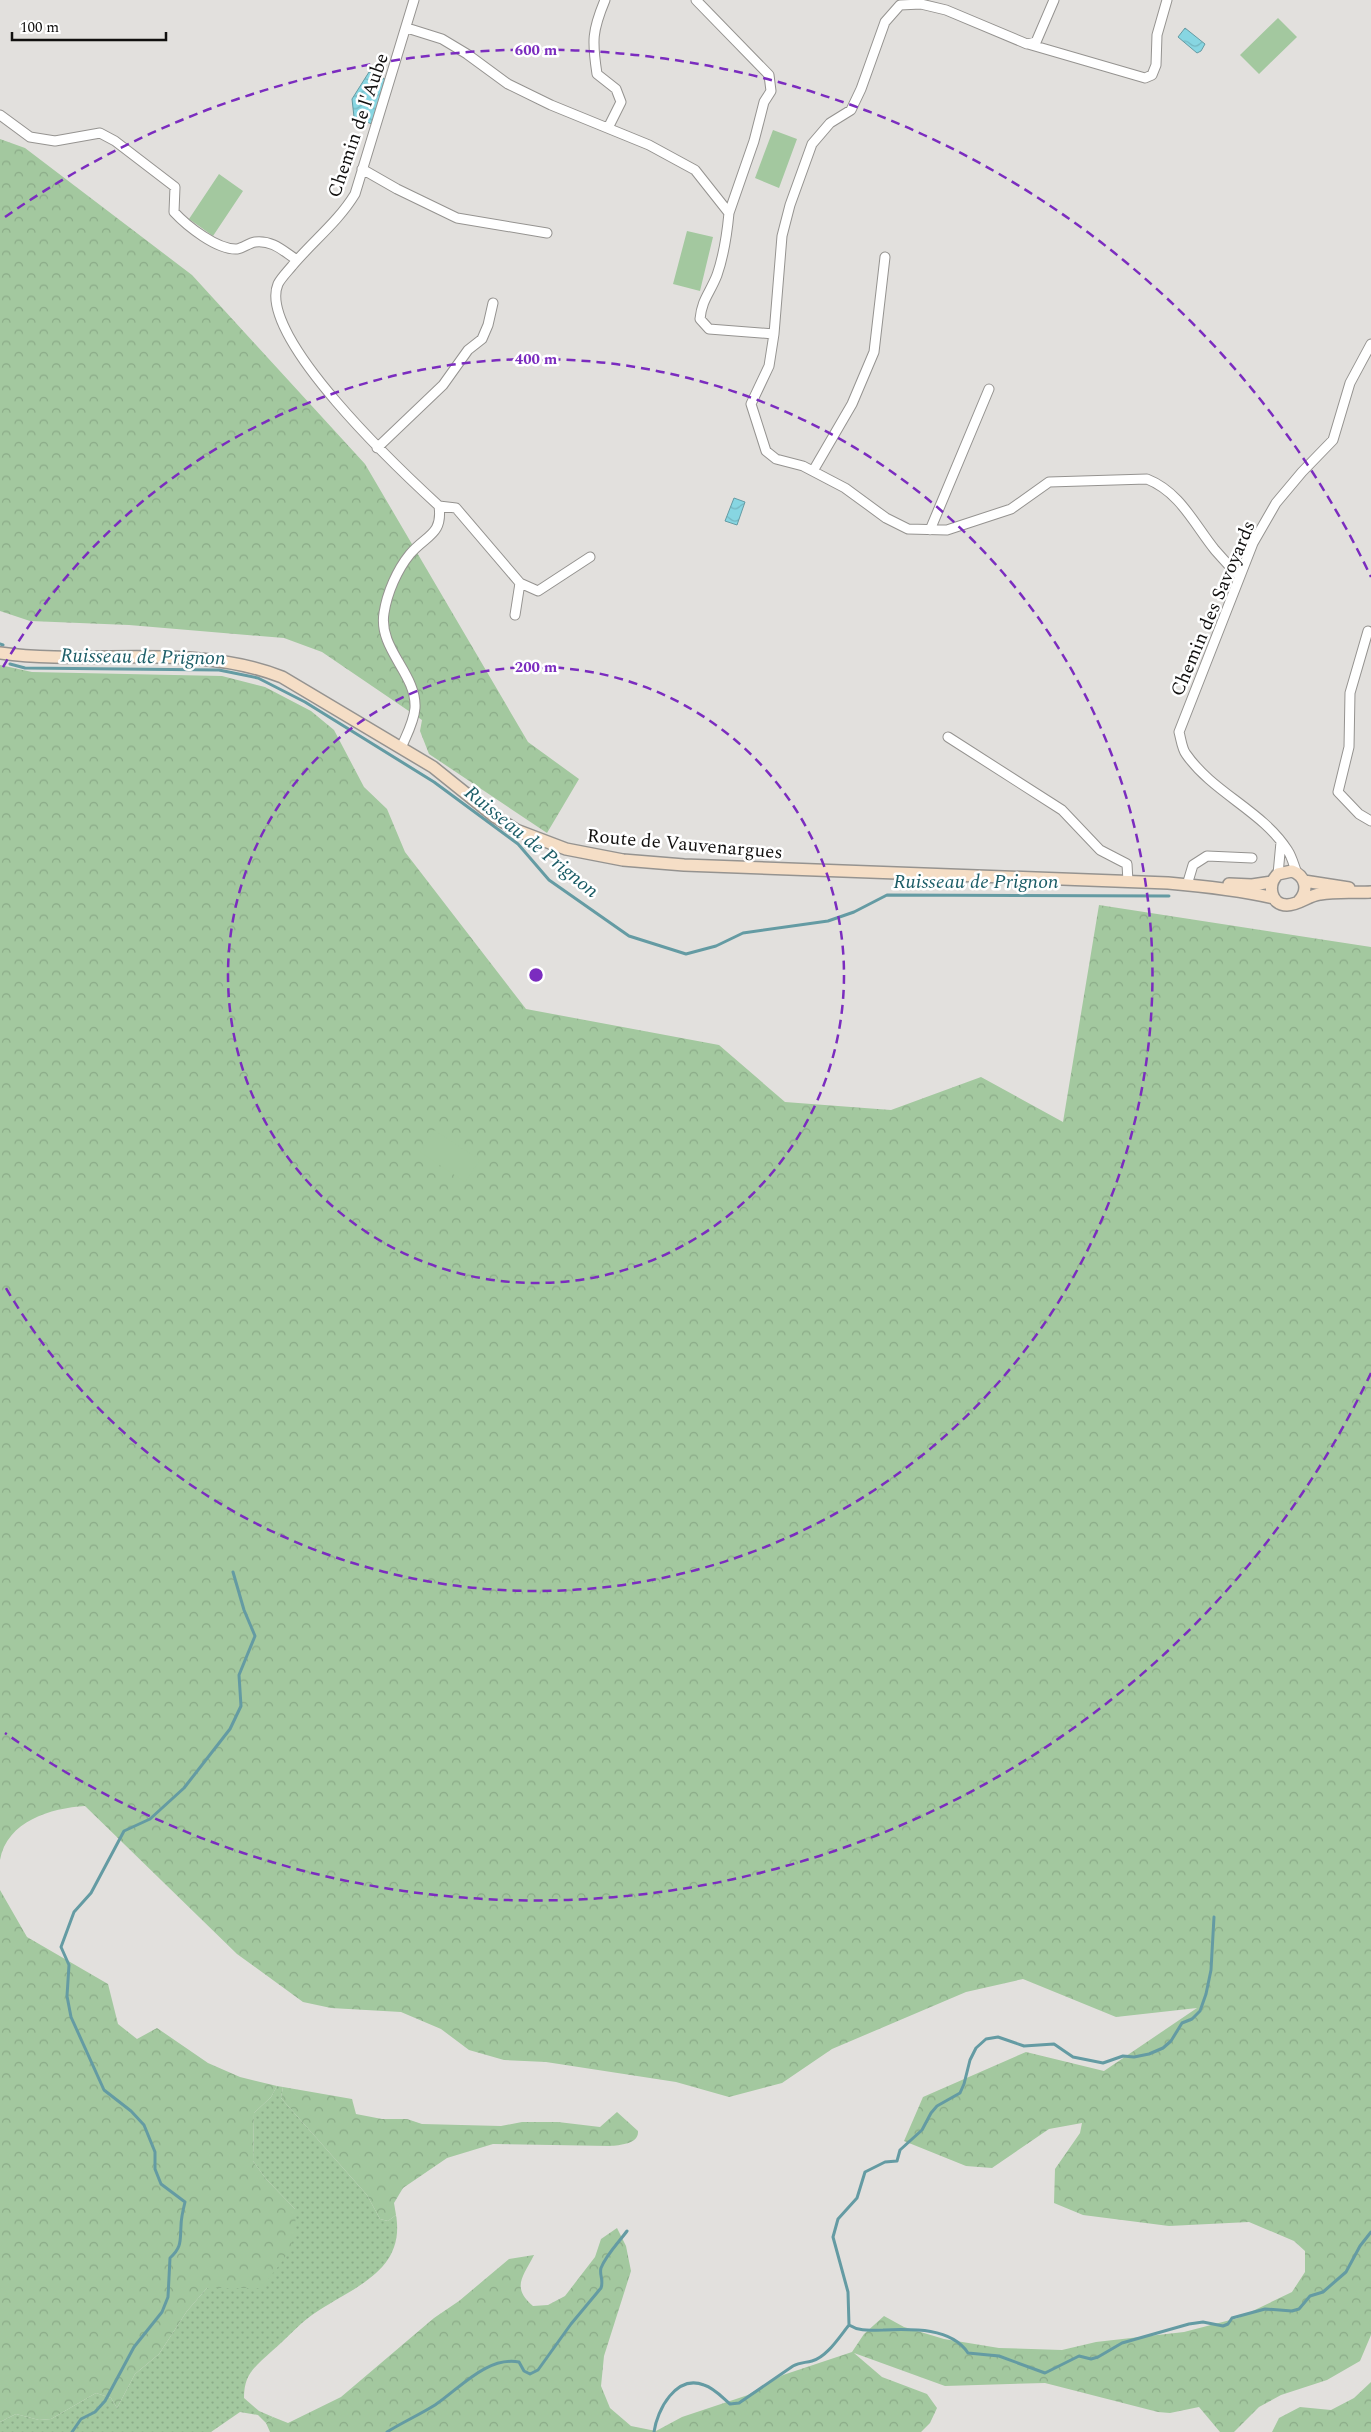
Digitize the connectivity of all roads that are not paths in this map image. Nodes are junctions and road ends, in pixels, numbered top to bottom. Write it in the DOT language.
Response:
graph roads {
  1 [pos="414,0"];
  2 [pos="605,0"];
  3 [pos="696,0"];
  4 [pos="1054,0"];
  5 [pos="1167,0"];
  6 [pos="407,28"];
  7 [pos="1028,44"];
  8 [pos="0,115"];
  9 [pos="608,128"];
  10 [pos="362,169"];
  11 [pos="730,213"];
  12 [pos="547,233"];
  13 [pos="885,257"];
  14 [pos="297,260"];
  15 [pos="493,303"];
  16 [pos="774,334"];
  17 [pos="1371,344"];
  18 [pos="1367,359"];
  19 [pos="988,389"];
  20 [pos="377,448"];
  21 [pos="813,471"];
  22 [pos="439,506"];
  23 [pos="930,530"];
  24 [pos="590,557"];
  25 [pos="1239,576"];
  26 [pos="520,583"];
  27 [pos="515,615"];
  28 [pos="1368,631"];
  29 [pos="0,654"];
  30 [pos="948,737"];
  31 [pos="401,748"];
  32 [pos="1371,822"];
  33 [pos="1281,842"];
  34 [pos="1252,858"];
  35 [pos="1300,877"];
  36 [pos="1275,878"];
  37 [pos="1128,882"];
  38 [pos="1187,885"];
  39 [pos="1208,886"];
  40 [pos="1371,891"];
  41 [pos="1274,898"];
  42 [pos="1299,902"];
  1 -- 6 [label="street, Chemin de l'Aube"];
  2 -- 9 [label="street"];
  3 -- 11 [label="street"];
  4 -- 7 [label="street"];
  5 -- 7 [label="street"];
  6 -- 9 [label="street"];
  6 -- 10 [label="street, Chemin de l'Aube"];
  7 -- 16 [label="street"];
  8 -- 14 [label="street"];
  9 -- 11 [label="street"];
  10 -- 12 [label="street"];
  10 -- 14 [label="street, Chemin de l'Aube"];
  11 -- 16 [label="street"];
  13 -- 21 [label="street"];
  14 -- 20 [label="street, Chemin de l'Aube"];
  15 -- 20 [label="street"];
  16 -- 21 [label="street"];
  17 -- 18 [label="street, Chemin des Savoyards"];
  18 -- 25 [label="street, Chemin des Savoyards"];
  19 -- 23 [label="street"];
  20 -- 22 [label="street, Chemin de l'Aube"];
  21 -- 23 [label="street"];
  22 -- 26 [label="street"];
  22 -- 31 [label="street"];
  23 -- 25 [label="street"];
  24 -- 26 [label="street"];
  25 -- 33 [label="street, Chemin des Savoyards"];
  26 -- 27 [label="street"];
  28 -- 32 [label="street"];
  29 -- 31 [label="main road, Route de Vauvenargues"];
  30 -- 37 [label="street"];
  31 -- 37 [label="main road, Route de Vauvenargues"];
  33 -- 35 [label="street, Chemin des Savoyards"];
  33 -- 36 [label="street"];
  34 -- 38 [label="street"];
  35 -- 36 [label="main road"];
  35 -- 40 [label="main road"];
  35 -- 42 [label="main road"];
  36 -- 39 [label="main road, Route de Vauvenargues"];
  36 -- 41 [label="main road"];
  37 -- 38 [label="main road, Route de Vauvenargues"];
  38 -- 39 [label="main road, Route de Vauvenargues"];
  39 -- 41 [label="main road, Route de Vauvenargues"];
  40 -- 42 [label="main road"];
  41 -- 42 [label="main road"];
}
